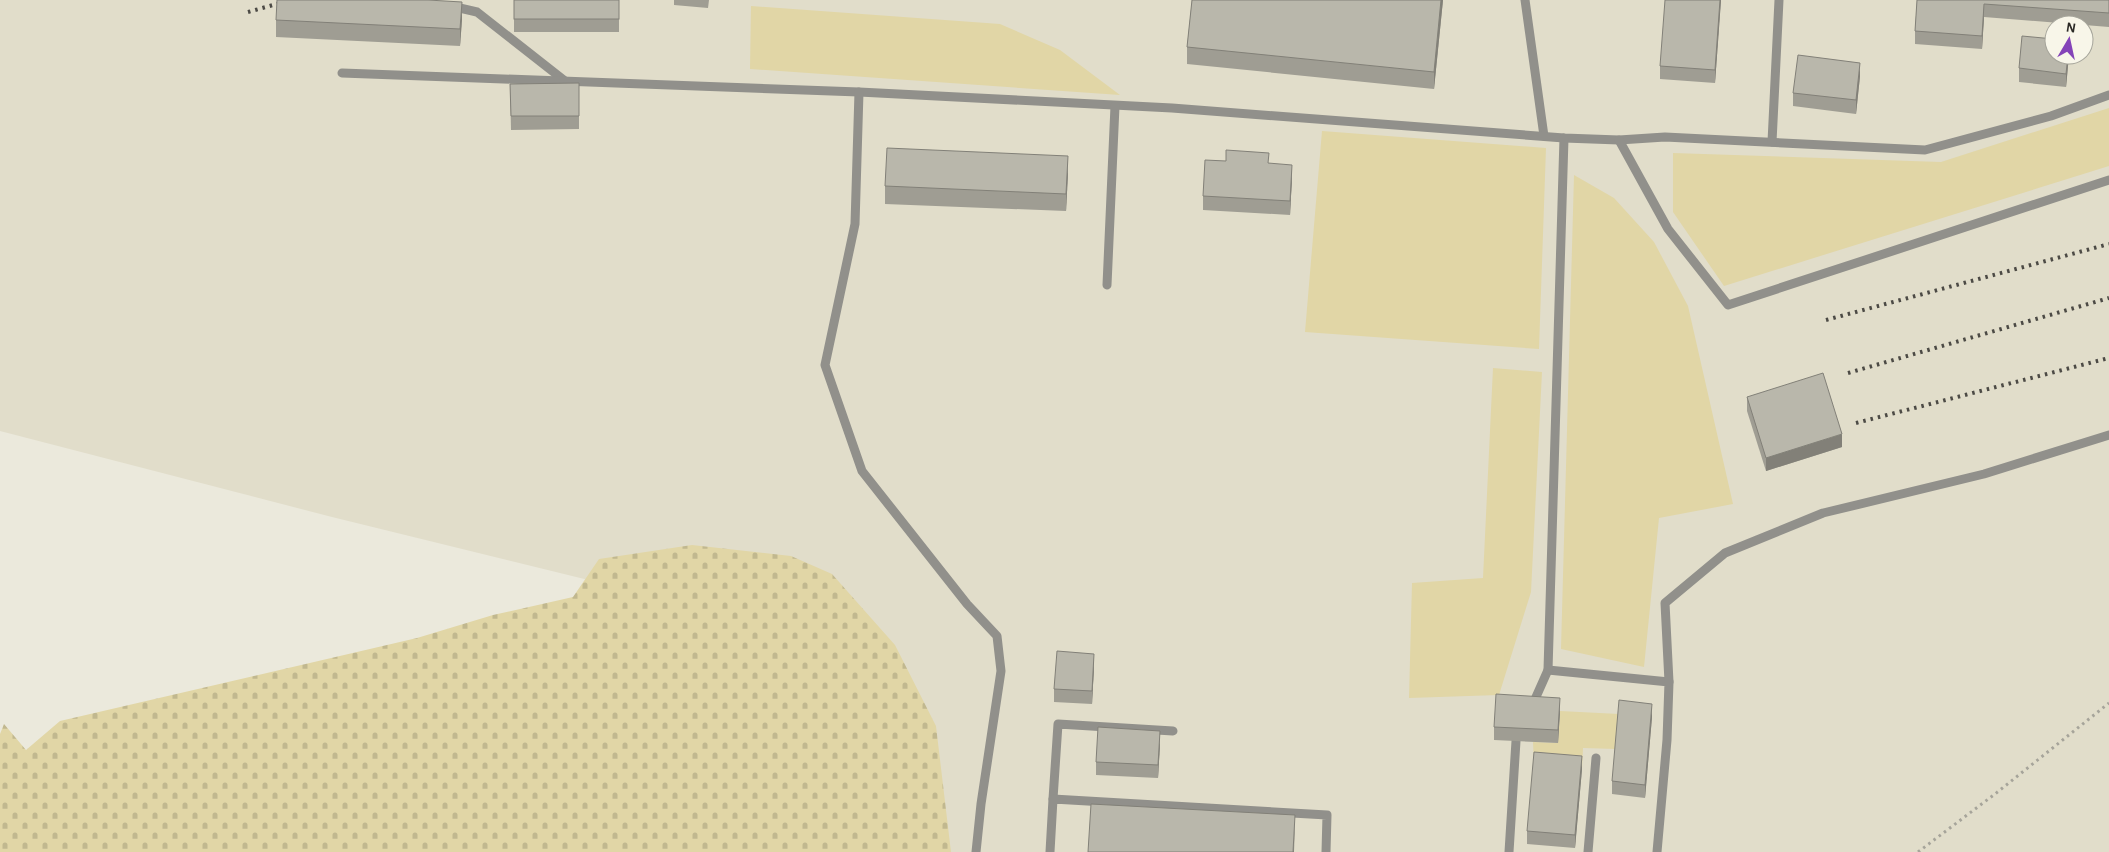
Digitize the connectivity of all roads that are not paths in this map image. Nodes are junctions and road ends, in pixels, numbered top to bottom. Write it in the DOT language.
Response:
graph roads {
  1 [pos="1525,0"];
  2 [pos="1779,0"];
  3 [pos="444,4"];
  4 [pos="342,73"];
  5 [pos="565,81"];
  6 [pos="859,92"];
  7 [pos="2109,95"];
  8 [pos="1115,106"];
  9 [pos="1544,136"];
  10 [pos="1564,138"];
  11 [pos="1619,140"];
  12 [pos="1772,142"];
  13 [pos="2109,180"];
  14 [pos="1107,285"];
  15 [pos="2109,434"];
  16 [pos="1548,670"];
  17 [pos="1669,682"];
  18 [pos="1530,709"];
  19 [pos="1173,731"];
  20 [pos="1516,741"];
  21 [pos="1596,758"];
  22 [pos="1053,799"];
  23 [pos="976,852"];
  24 [pos="1050,852"];
  25 [pos="1326,852"];
  26 [pos="1509,852"];
  27 [pos="1588,852"];
  28 [pos="1657,852"];
  1 -- 9 [label="lane"];
  2 -- 12 [label="lane"];
  3 -- 5 [label="lane"];
  4 -- 5 [label="lane"];
  5 -- 6 [label="lane"];
  6 -- 8 [label="lane"];
  6 -- 23 [label="lane"];
  7 -- 12 [label="lane"];
  8 -- 9 [label="lane"];
  8 -- 14 [label="lane"];
  9 -- 10 [label="lane"];
  10 -- 11 [label="lane"];
  10 -- 16 [label="lane"];
  11 -- 12 [label="lane"];
  11 -- 13 [label="lane"];
  15 -- 17 [label="lane"];
  16 -- 17 [label="lane"];
  16 -- 18 [label="lane"];
  17 -- 28 [label="lane"];
  19 -- 22 [label="lane"];
  20 -- 26 [label="lane"];
  21 -- 27 [label="lane"];
  22 -- 24 [label="lane"];
  22 -- 25 [label="lane"];
}
